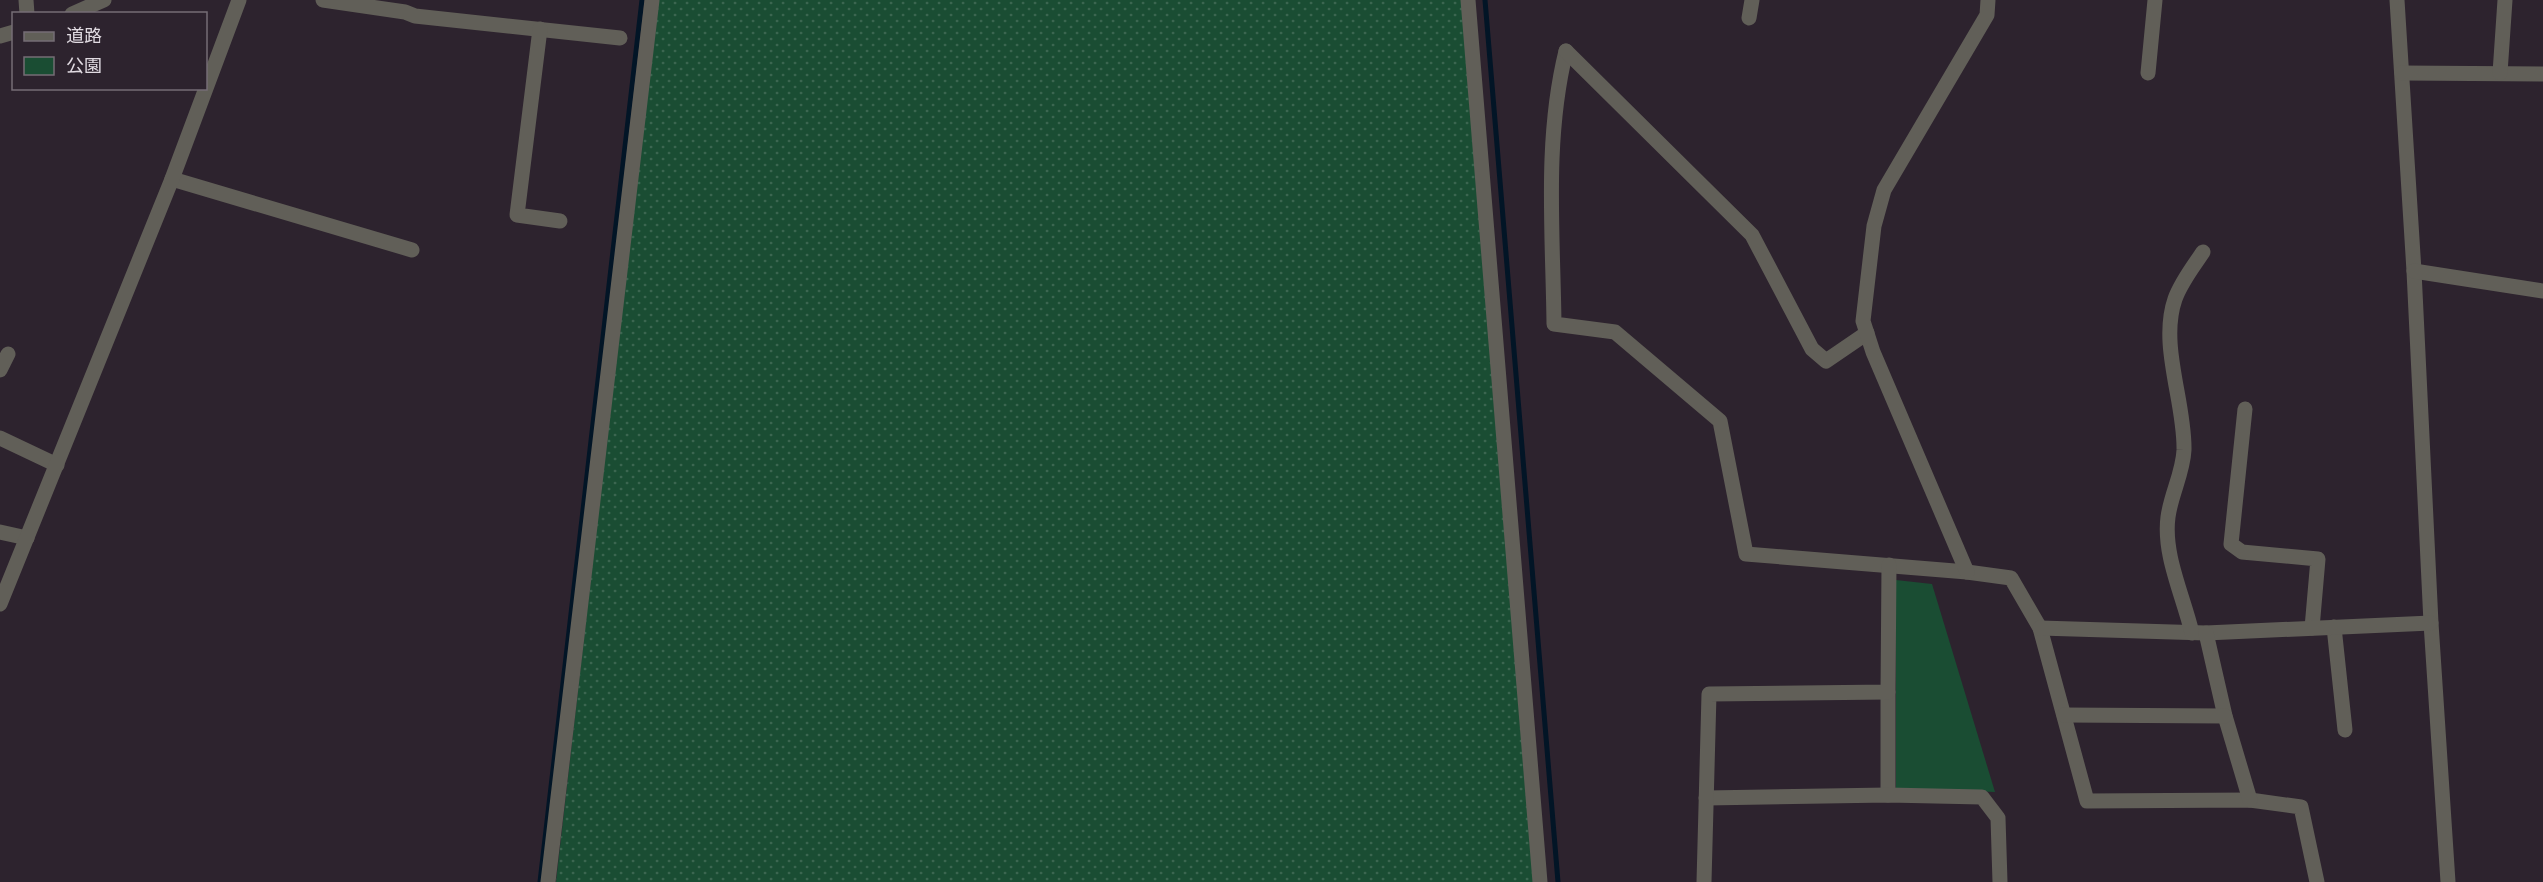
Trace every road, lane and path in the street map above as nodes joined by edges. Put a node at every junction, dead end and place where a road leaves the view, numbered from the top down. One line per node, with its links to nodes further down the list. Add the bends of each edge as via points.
1 (104, 0): 11 (street)
2 (239, 0): 19 (street)
3 (322, 0): 13 (street, via 415,16)
4 (652, 0): 50 (street)
5 (1468, 0): 51 (street)
6 (1752, 0): 12 (street)
7 (1988, 0): 27 (street, via 1987,15 1884,190 1874,226 1863,321)
8 (2156, 0): 16 (street)
9 (2397, 0): 15 (street)
10 (2505, 0): 17 (street)
11 (77, 12)
12 (1749, 18)
13 (540, 29): 14 (street); 22 (street, via 517,215)
14 (620, 38)
15 (2402, 73): 17 (street); 25 (street)
16 (2148, 74)
17 (2500, 74): 18 (street)
18 (2543, 74)
19 (207, 85)
20 (205, 90): 21 (street)
21 (172, 179): 23 (street); 32 (street)
22 (560, 221)
23 (412, 250)
24 (2203, 252): 42 (street, via 2178,292 2169,327 2184,452 2168,516 2168,537 2185,603)
25 (2414, 271): 26 (street); 38 (street)
26 (2543, 291)
27 (1867, 333): 35 (street, via 1826,361 1812,349 1752,236 1566,51 1552,134 1554,324 1615,332 1720,421 1746,554); 36 (street)
28 (8, 354): 29 (street)
29 (0, 370)
30 (2245, 409): 41 (street, via 2231,544 2242,552 2318,560)
31 (0, 438): 32 (street)
32 (57, 465): 34 (street)
33 (0, 532): 34 (street)
34 (27, 538): 37 (street)
35 (1888, 565): 36 (street); 43 (street)
36 (1967, 572): 40 (street, via 2011,578)
37 (0, 604)
38 (2431, 623): 39 (street); 55 (street)
39 (2334, 627): 41 (street); 46 (street)
40 (2040, 628): 42 (street); 44 (street)
41 (2312, 628): 42 (street)
42 (2199, 633): 45 (street)
43 (1888, 692): 47 (street); 48 (street, via 1709,694)
44 (2064, 715): 45 (street); 49 (street, via 2087,801)
45 (2225, 716): 49 (street)
46 (2345, 730)
47 (1888, 795): 48 (street); 53 (street, via 1982,797 1998,818)
48 (1706, 798): 52 (street)
49 (2250, 800): 54 (street, via 2301,807)
50 (548, 882)
51 (1540, 882)
52 (1704, 882)
53 (2000, 882)
54 (2317, 882)
55 (2448, 882)

